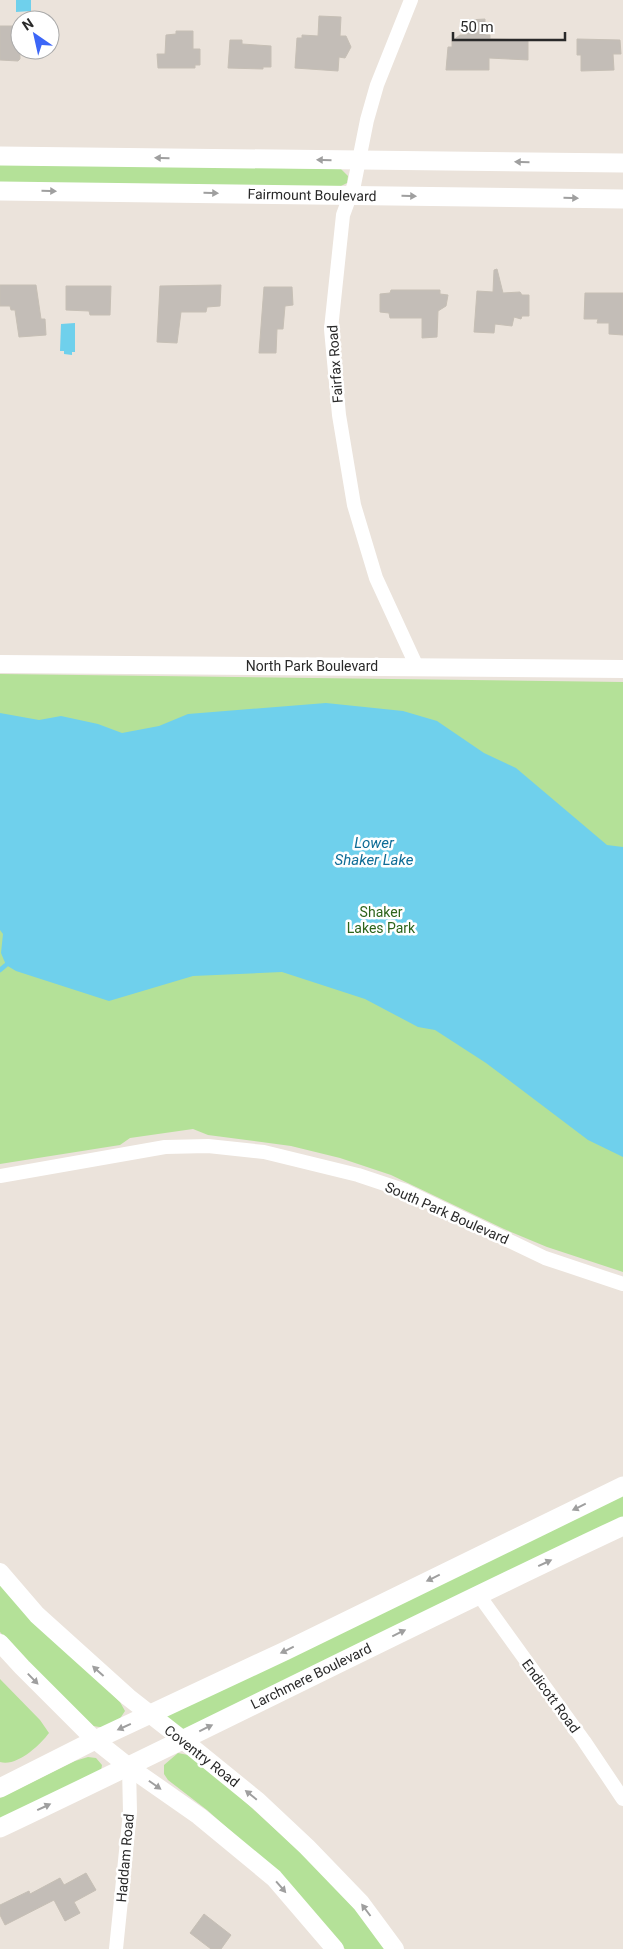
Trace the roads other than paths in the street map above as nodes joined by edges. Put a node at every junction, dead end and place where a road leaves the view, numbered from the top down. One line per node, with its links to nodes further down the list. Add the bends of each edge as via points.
1 (411, 0): 3 (street, Fairfax Road, via 377,85)
2 (0, 156): 3 (main road, one-way to 2)
3 (359, 160): 4 (main road, one-way to 3); 6 (street, Fairfax Road)
4 (623, 163)
5 (0, 191): 6 (main road, Fairmount Boulevard, one-way to 6)
6 (350, 195): 7 (main road, Fairmount Boulevard, one-way to 7); 9 (street, Fairfax Road, via 341,223 331,329 339,415 354,505 376,578)
7 (623, 199)
8 (0, 664): 9 (street, North Park Boulevard)
9 (417, 667): 10 (street, North Park Boulevard)
10 (623, 669)
11 (0, 1176): 12 (street, South Park Boulevard, via 166,1147 208,1146 264,1152 358,1175 406,1192 545,1258)
12 (623, 1284)
13 (623, 1486): 18 (main road, one-way to 18)
14 (623, 1526): 16 (main road, Larchmere Boulevard, one-way to 14)
15 (0, 1572): 18 (street, Coventry Road, one-way to 15, via 37,1614)
16 (478, 1594): 20 (main road, Larchmere Boulevard, one-way to 16); 23 (street, Endicott Road)
17 (0, 1642): 19 (street, one-way to 19)
18 (150, 1715): 19 (main road, one-way to 19); 20 (street, Coventry Road)
19 (95, 1740): 21 (street); 22 (main road)
20 (183, 1740): 21 (main road, Larchmere Boulevard); 27 (street, Coventry Road, one-way to 20, via 361,1903 307,1847 258,1801)
21 (128, 1767): 24 (main road, Larchmere Boulevard, one-way to 21); 25 (street, Haddam Road, via 130,1812); 26 (street, one-way to 26, via 199,1816 274,1878)
22 (0, 1788)
23 (623, 1799)
24 (0, 1828)
25 (116, 1949)
26 (335, 1949)
27 (395, 1949)

